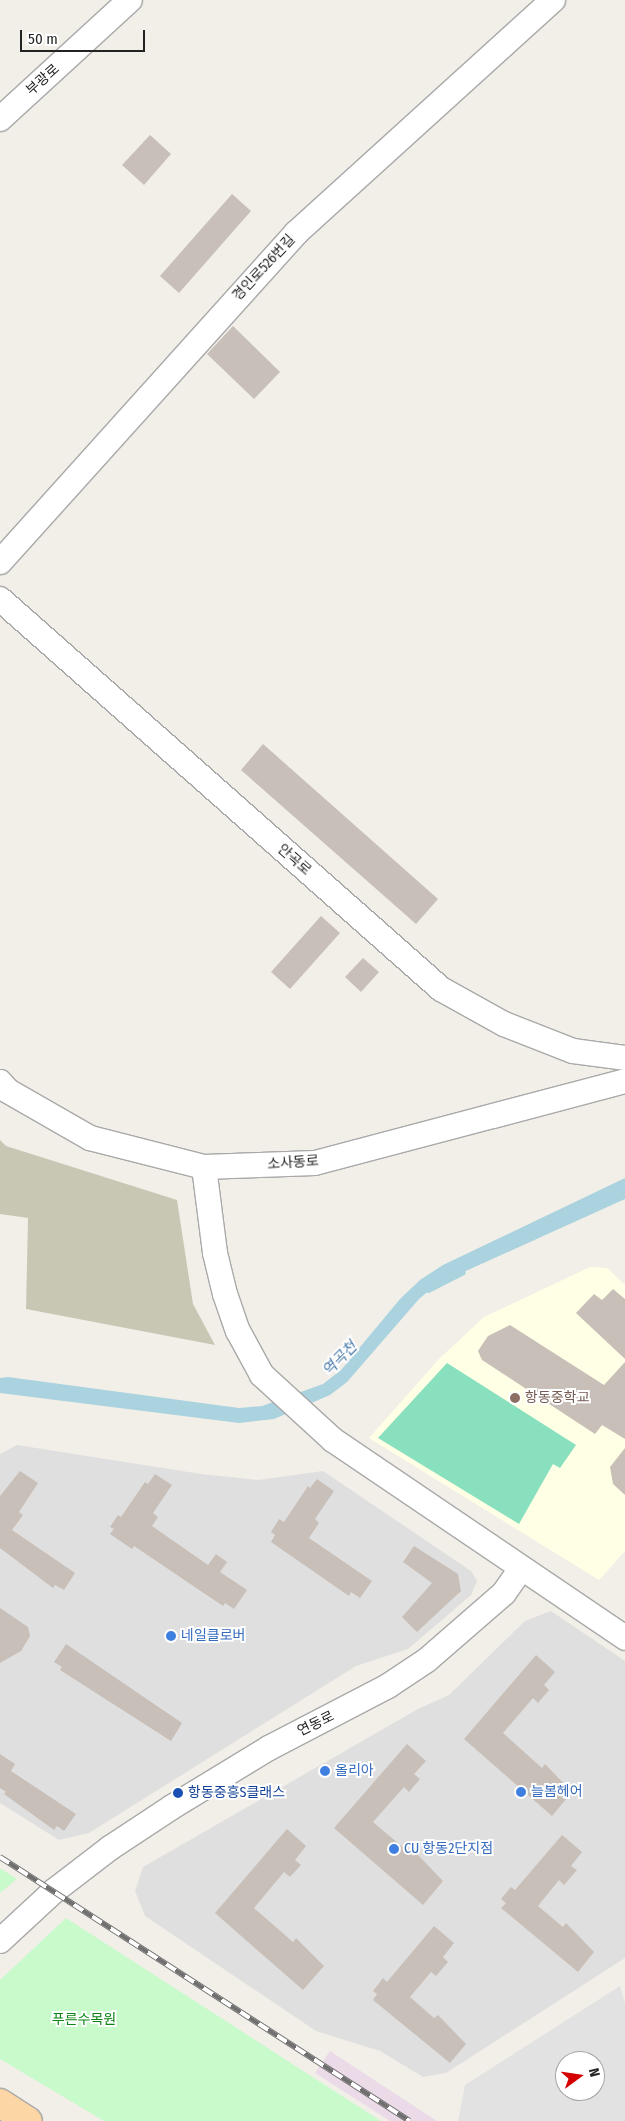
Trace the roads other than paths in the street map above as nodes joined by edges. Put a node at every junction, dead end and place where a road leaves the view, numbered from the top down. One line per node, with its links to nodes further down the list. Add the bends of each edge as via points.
1 (130, 0): 3 (street, 부광로)
2 (543, 3): 4 (street, 경인로526번길, via 296,233)
3 (0, 119)
4 (0, 562)
5 (0, 599): 6 (street, 안곡로, via 441,989 504,1024 573,1051)
6 (625, 1058)
7 (625, 1081): 9 (street, 소사동로, via 315,1163)
8 (0, 1082): 9 (street, 소사동로, via 8,1091 90,1138)
9 (204, 1167): 10 (street, via 223,1286 238,1331 262,1375 333,1440)
10 (521, 1569): 11 (street); 12 (street, 연동로, via 504,1593 427,1660 338,1714 269,1748 156,1818 54,1891)
11 (625, 1638)
12 (0, 1940)
13 (0, 2103): 14 (main road)
14 (28, 2121)

